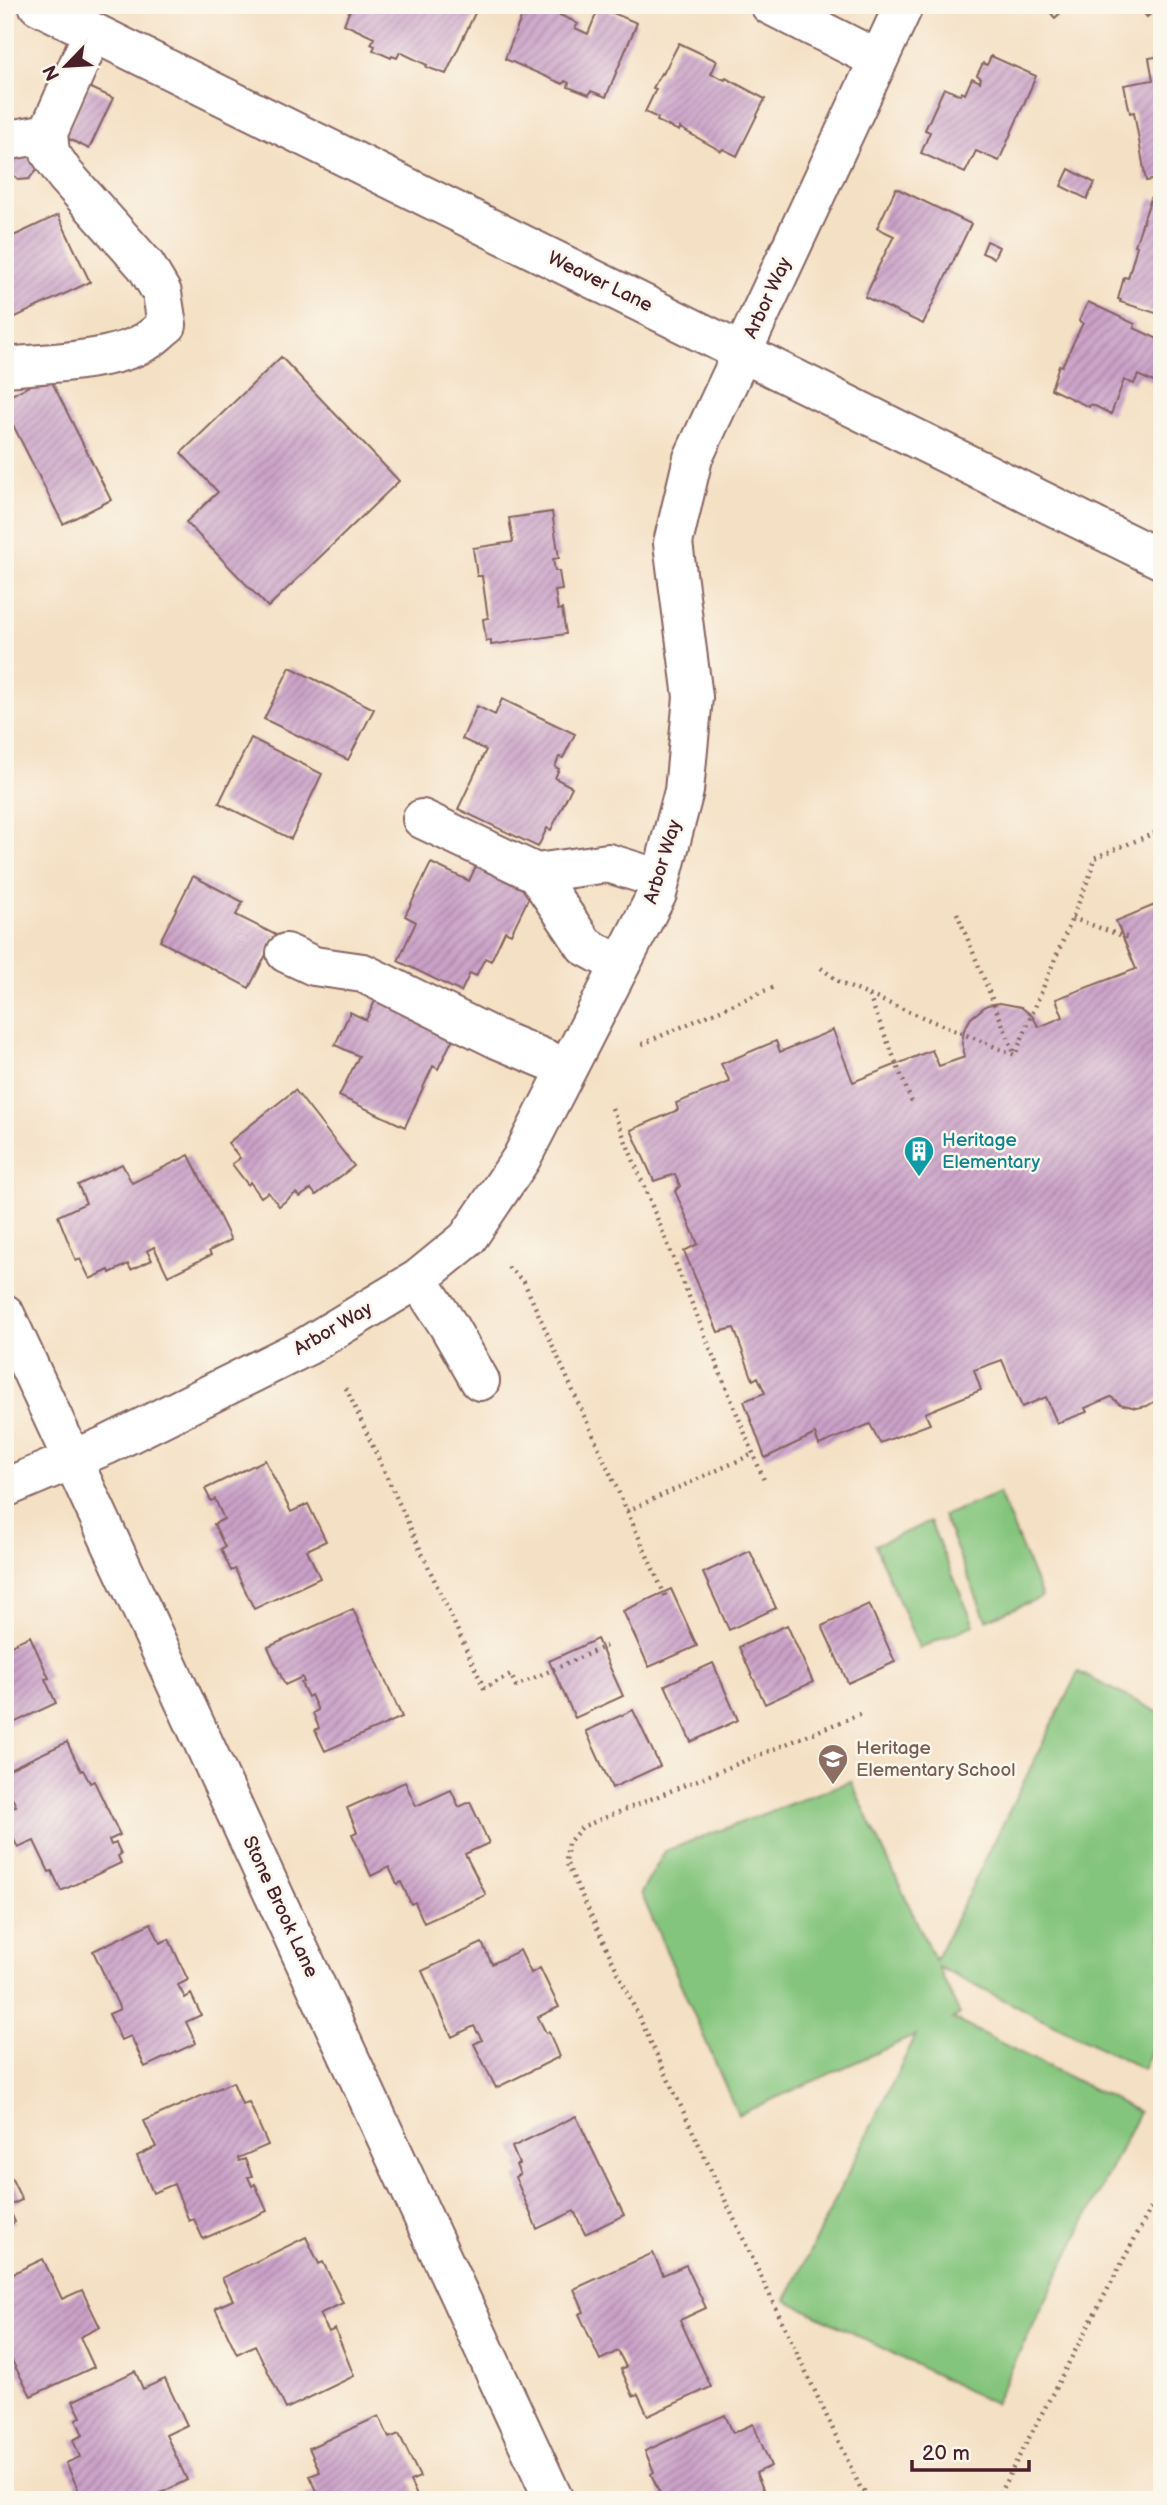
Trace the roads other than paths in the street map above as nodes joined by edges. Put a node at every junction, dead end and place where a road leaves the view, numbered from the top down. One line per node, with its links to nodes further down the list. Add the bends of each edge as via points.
1 (38, 5): 4 (street, Weaver Lane)
2 (769, 5): 5 (street)
3 (904, 5): 5 (street, Arbor Way)
4 (93, 32): 6 (street); 8 (street, Weaver Lane)
5 (877, 59): 8 (street, Arbor Way)
6 (48, 133): 7 (street); 9 (street, via 50,153 65,175 146,266 162,292 167,325 146,342 117,353)
7 (5, 141)
8 (743, 352): 10 (street, Weaver Lane); 13 (street, Arbor Way, via 693,458 673,543 693,697 684,791)
9 (5, 367)
10 (1162, 560)
11 (422, 819): 12 (street)
12 (536, 873): 13 (street, via 608,863); 15 (street, via 585,946)
13 (660, 880): 15 (street, Arbor Way)
14 (286, 953): 16 (street, via 314,966 363,973)
15 (620, 965): 16 (street, Arbor Way)
16 (567, 1068): 17 (street, Arbor Way, via 521,1159 467,1239)
17 (418, 1279): 19 (street); 20 (street, Arbor Way, via 307,1346)
18 (5, 1314): 20 (street, Stone Brook Lane)
19 (480, 1381)
20 (74, 1461): 21 (street, Arbor Way); 22 (street, Stone Brook Lane)
21 (5, 1488)
22 (554, 2500)

